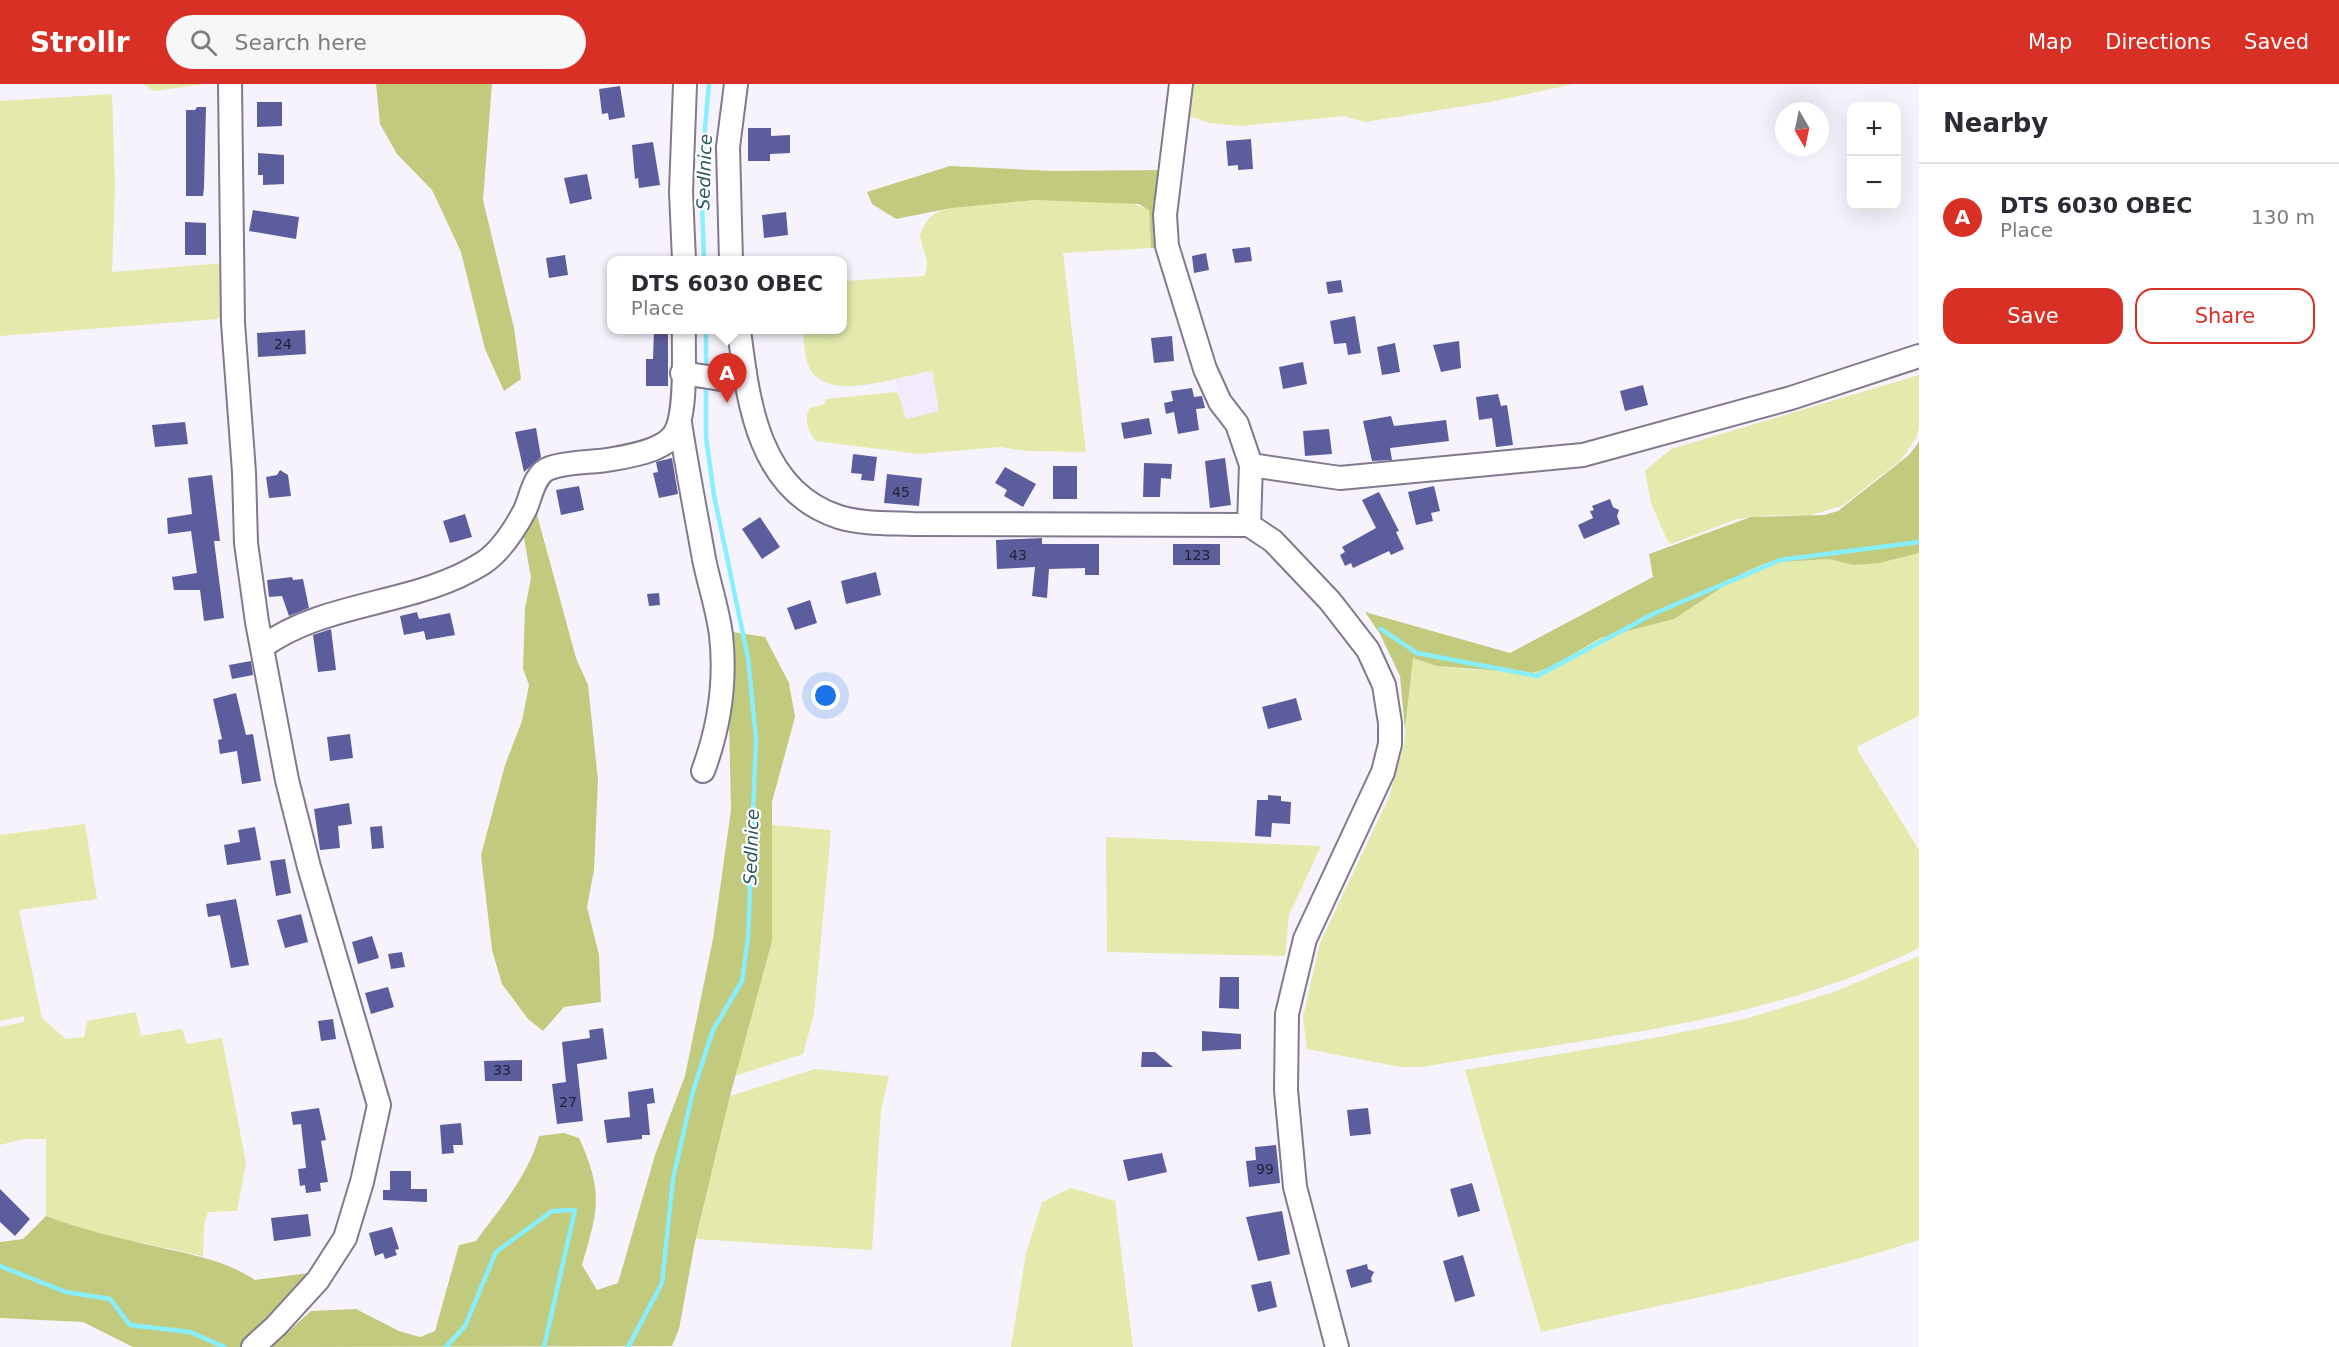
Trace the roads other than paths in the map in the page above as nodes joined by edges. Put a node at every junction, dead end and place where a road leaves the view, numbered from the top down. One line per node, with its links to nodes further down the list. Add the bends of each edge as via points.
1 (230, 84): 15 (street, via 233,323 246,543)
2 (685, 84): 5 (street, via 681,192)
3 (736, 84): 6 (street, via 728,147)
4 (1181, 84): 13 (street, via 1165,215 1167,246 1205,369 1220,402 1237,424)
5 (684, 256)
6 (731, 256)
7 (684, 334): 11 (street)
8 (740, 334): 10 (street)
9 (1919, 356): 13 (street, via 1791,398 1583,455 1340,478)
10 (745, 372): 11 (street, via 721,379); 14 (street, via 761,439 775,469 798,494 842,518 912,524)
11 (687, 375): 12 (street)
12 (680, 423): 15 (street, via 672,437 646,450 544,471 511,532 495,553 474,568 438,584 316,620 275,637); 16 (street, via 721,634 723,677 712,746)
13 (1251, 465): 14 (street)
14 (1249, 525): 18 (street, via 1273,541 1330,601 1368,650 1384,685 1390,723 1383,772 1305,939 1287,1014 1286,1090 1295,1187)
15 (262, 647): 17 (street, via 287,780 309,867 379,1106 345,1238 318,1280)
16 (703, 771)
17 (253, 1347)
18 (1337, 1347)

